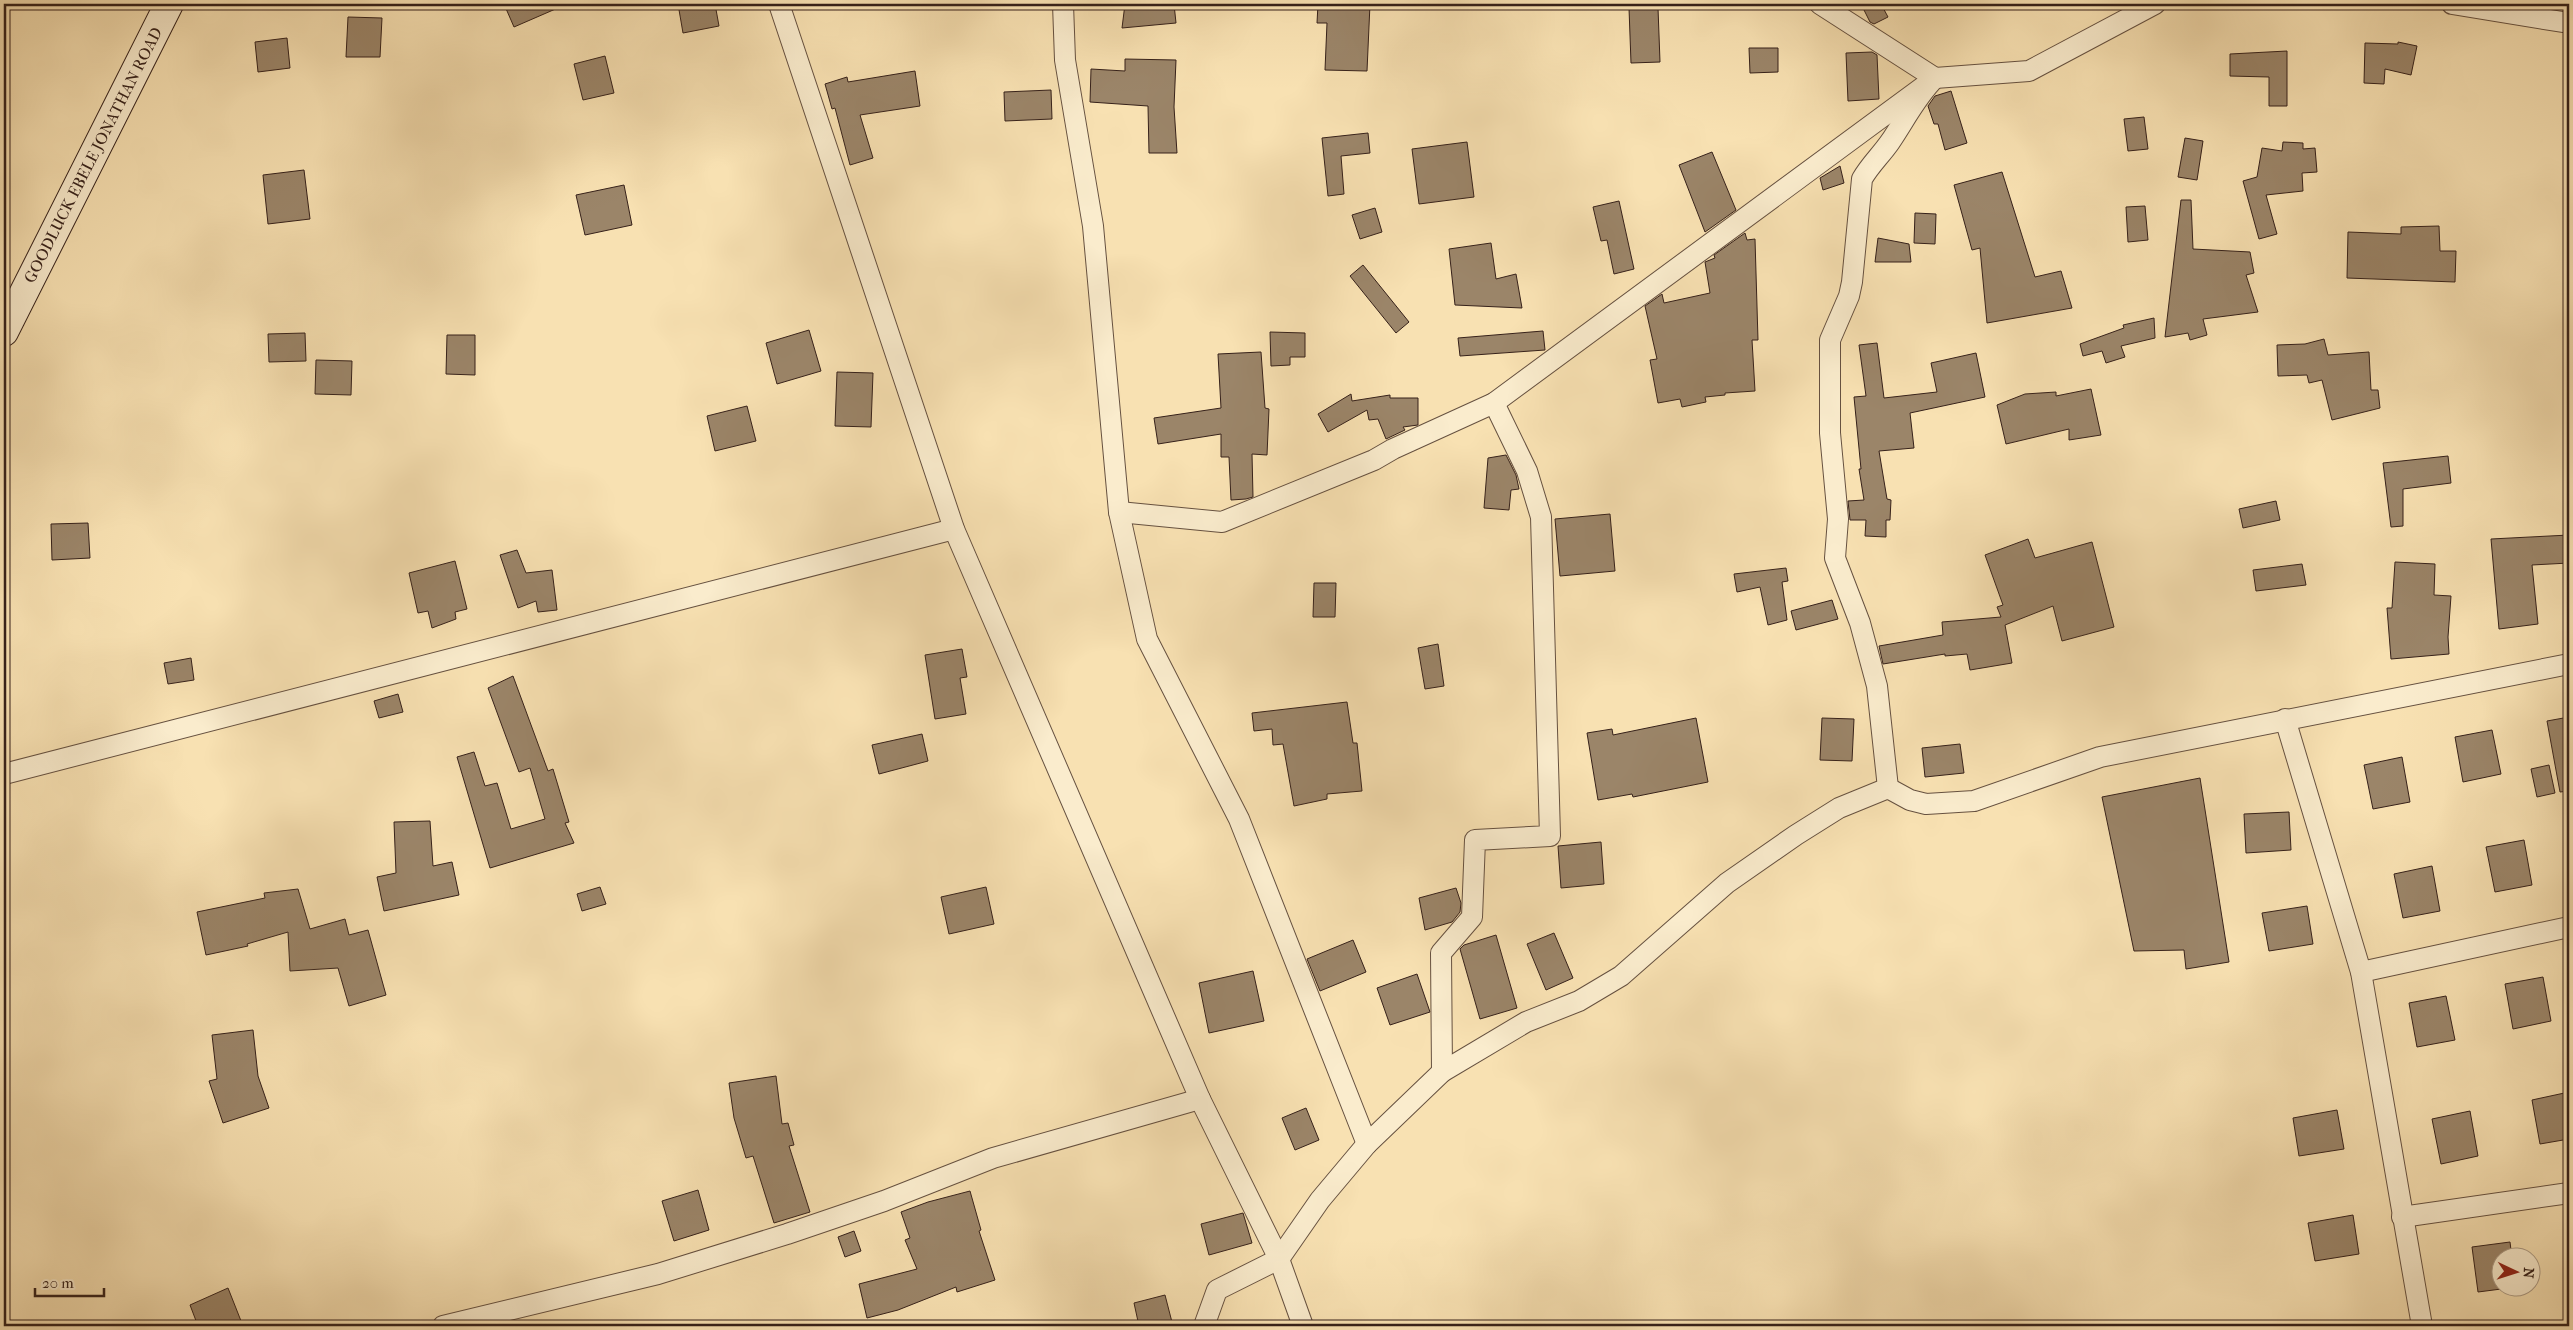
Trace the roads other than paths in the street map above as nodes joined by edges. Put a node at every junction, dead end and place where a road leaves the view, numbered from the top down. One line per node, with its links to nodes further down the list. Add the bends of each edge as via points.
1 (168, 4): 9 (main road, GOODLUCK EBELE JONATHAN ROAD)
2 (779, 4): 12 (street)
3 (1063, 4): 11 (street, via 1065,60 1094,226)
4 (1820, 4): 8 (street)
5 (2155, 4): 8 (street, via 2029,71)
6 (2452, 4): 7 (street)
7 (2569, 23)
8 (1935, 78): 10 (street); 16 (street, via 1921,91 1862,180 1852,282 1829,347 1830,433 1838,519 1835,558 1860,623 1877,686)
9 (4, 332)
10 (1494, 403): 11 (street, via 1393,448 1374,460 1222,522); 19 (street, via 1527,472 1541,517 1550,836 1475,840 1472,917 1441,953)
11 (1119, 512): 21 (street, via 1147,640 1239,819)
12 (954, 529): 15 (street); 20 (street)
13 (2569, 664): 14 (street)
14 (2285, 719): 16 (street, via 2100,757 1974,801 1926,804 1910,800); 18 (street)
15 (4, 774)
16 (1888, 788): 19 (street, via 1839,808 1727,883 1621,976 1579,1001 1526,1022)
17 (2569, 927): 18 (street)
18 (2361, 972): 23 (street)
19 (1442, 1072): 21 (street)
20 (1200, 1099): 24 (street); 25 (street, via 993,1158 840,1216 658,1274)
21 (1367, 1144): 24 (street, via 1320,1200)
22 (2569, 1193): 23 (street)
23 (2402, 1217): 28 (street)
24 (1279, 1259): 26 (street, via 1217,1290); 27 (street)
25 (443, 1326)
26 (1204, 1326)
27 (1303, 1326)
28 (2422, 1326)

